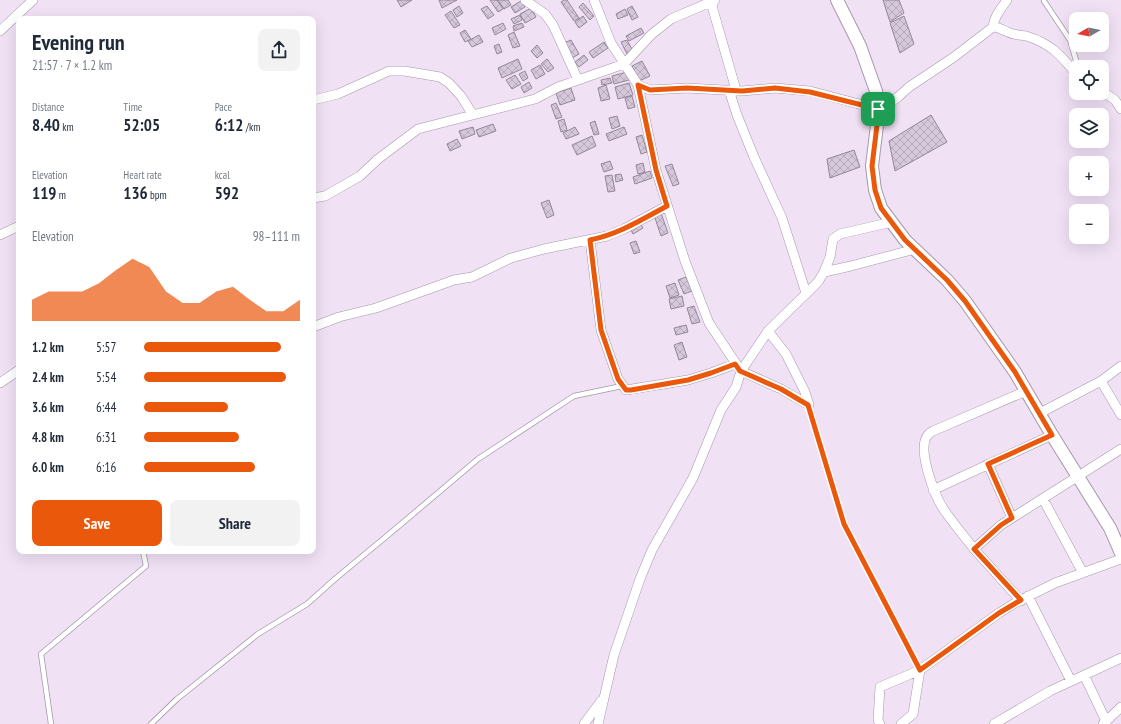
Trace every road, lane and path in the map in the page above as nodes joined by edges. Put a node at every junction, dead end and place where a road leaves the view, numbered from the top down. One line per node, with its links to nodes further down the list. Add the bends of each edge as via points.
1 (33, 0): 9 (street)
2 (525, 0): 13 (street, via 545,14 553,25)
3 (594, 0): 11 (street, via 611,43)
4 (714, 0): 11 (street, via 671,19 652,34); 15 (street, via 712,6)
5 (837, 0): 18 (street, via 860,46 876,91)
6 (1008, 0): 8 (street, via 997,13)
7 (1044, 1): 10 (lane, via 1070,40)
8 (993, 27): 12 (street, via 1028,37 1053,48); 18 (street)
9 (0, 31)
10 (1076, 60)
11 (624, 64): 13 (street); 14 (street)
12 (1069, 65)
13 (578, 80): 20 (street, via 535,99)
14 (638, 85): 15 (street, via 650,90); 22 (street, via 656,170)
15 (733, 90): 18 (street, via 775,88 810,92); 29 (street, via 737,115 782,218)
16 (1109, 96): 19 (street)
17 (316, 99): 20 (street, via 338,94 389,71 404,71 445,80 461,96)
18 (878, 109): 23 (street, via 872,166 875,190 881,208)
19 (1121, 109)
20 (473, 115): 21 (street, via 418,129 360,176 325,196)
21 (316, 198)
22 (667, 206): 26 (street, via 624,230); 33 (street, via 709,323)
23 (892, 222): 27 (street); 28 (street, via 840,234 833,239)
24 (16, 227): 25 (street)
25 (0, 235)
26 (590, 240): 30 (street, via 511,258 472,277 454,280 376,308 339,316); 37 (street, via 601,330)
27 (915, 249): 28 (street); 38 (street, via 965,301)
28 (824, 272): 29 (street)
29 (806, 293): 31 (street)
30 (316, 326)
31 (768, 331): 33 (street); 39 (street, via 786,354 805,392)
32 (1121, 366): 35 (street)
33 (738, 368): 37 (street, via 631,390 626,390); 39 (street); 59 (street, via 736,387 721,410 693,478 649,557 640,579 614,655)
34 (16, 372): 36 (street)
35 (1101, 381): 40 (street); 41 (street)
36 (0, 383)
37 (622, 386): 63 (lane, via 574,396 478,459 307,604 258,634 177,699)
38 (1026, 391): 40 (street); 46 (street, via 927,435 924,444 925,463)
39 (808, 405): 56 (lane, via 844,524)
40 (1040, 413): 42 (street)
41 (1121, 415)
42 (1052, 435): 44 (street); 45 (street)
43 (1121, 449): 45 (street)
44 (988, 464): 46 (street); 48 (street)
45 (1078, 477): 47 (street); 50 (street, via 1110,528)
46 (934, 490): 49 (street, via 944,509)
47 (1043, 499): 48 (street); 53 (street)
48 (1012, 518): 49 (street)
49 (974, 549): 54 (street)
50 (1121, 553)
51 (144, 554): 62 (lane, via 146,566 41,654)
52 (1121, 559): 53 (street)
53 (1083, 573): 54 (street)
54 (1024, 598): 56 (street); 58 (street)
55 (1121, 658): 57 (street)
56 (920, 670): 66 (street, via 880,688); 67 (street, via 913,714)
57 (1084, 675): 58 (street); 61 (street)
58 (1071, 681): 68 (street)
59 (605, 696): 64 (street); 65 (street)
60 (1121, 707): 61 (street)
61 (1104, 722)
62 (51, 724)
63 (151, 724)
64 (584, 724)
65 (598, 724)
66 (880, 724)
67 (900, 724)
68 (994, 724)

